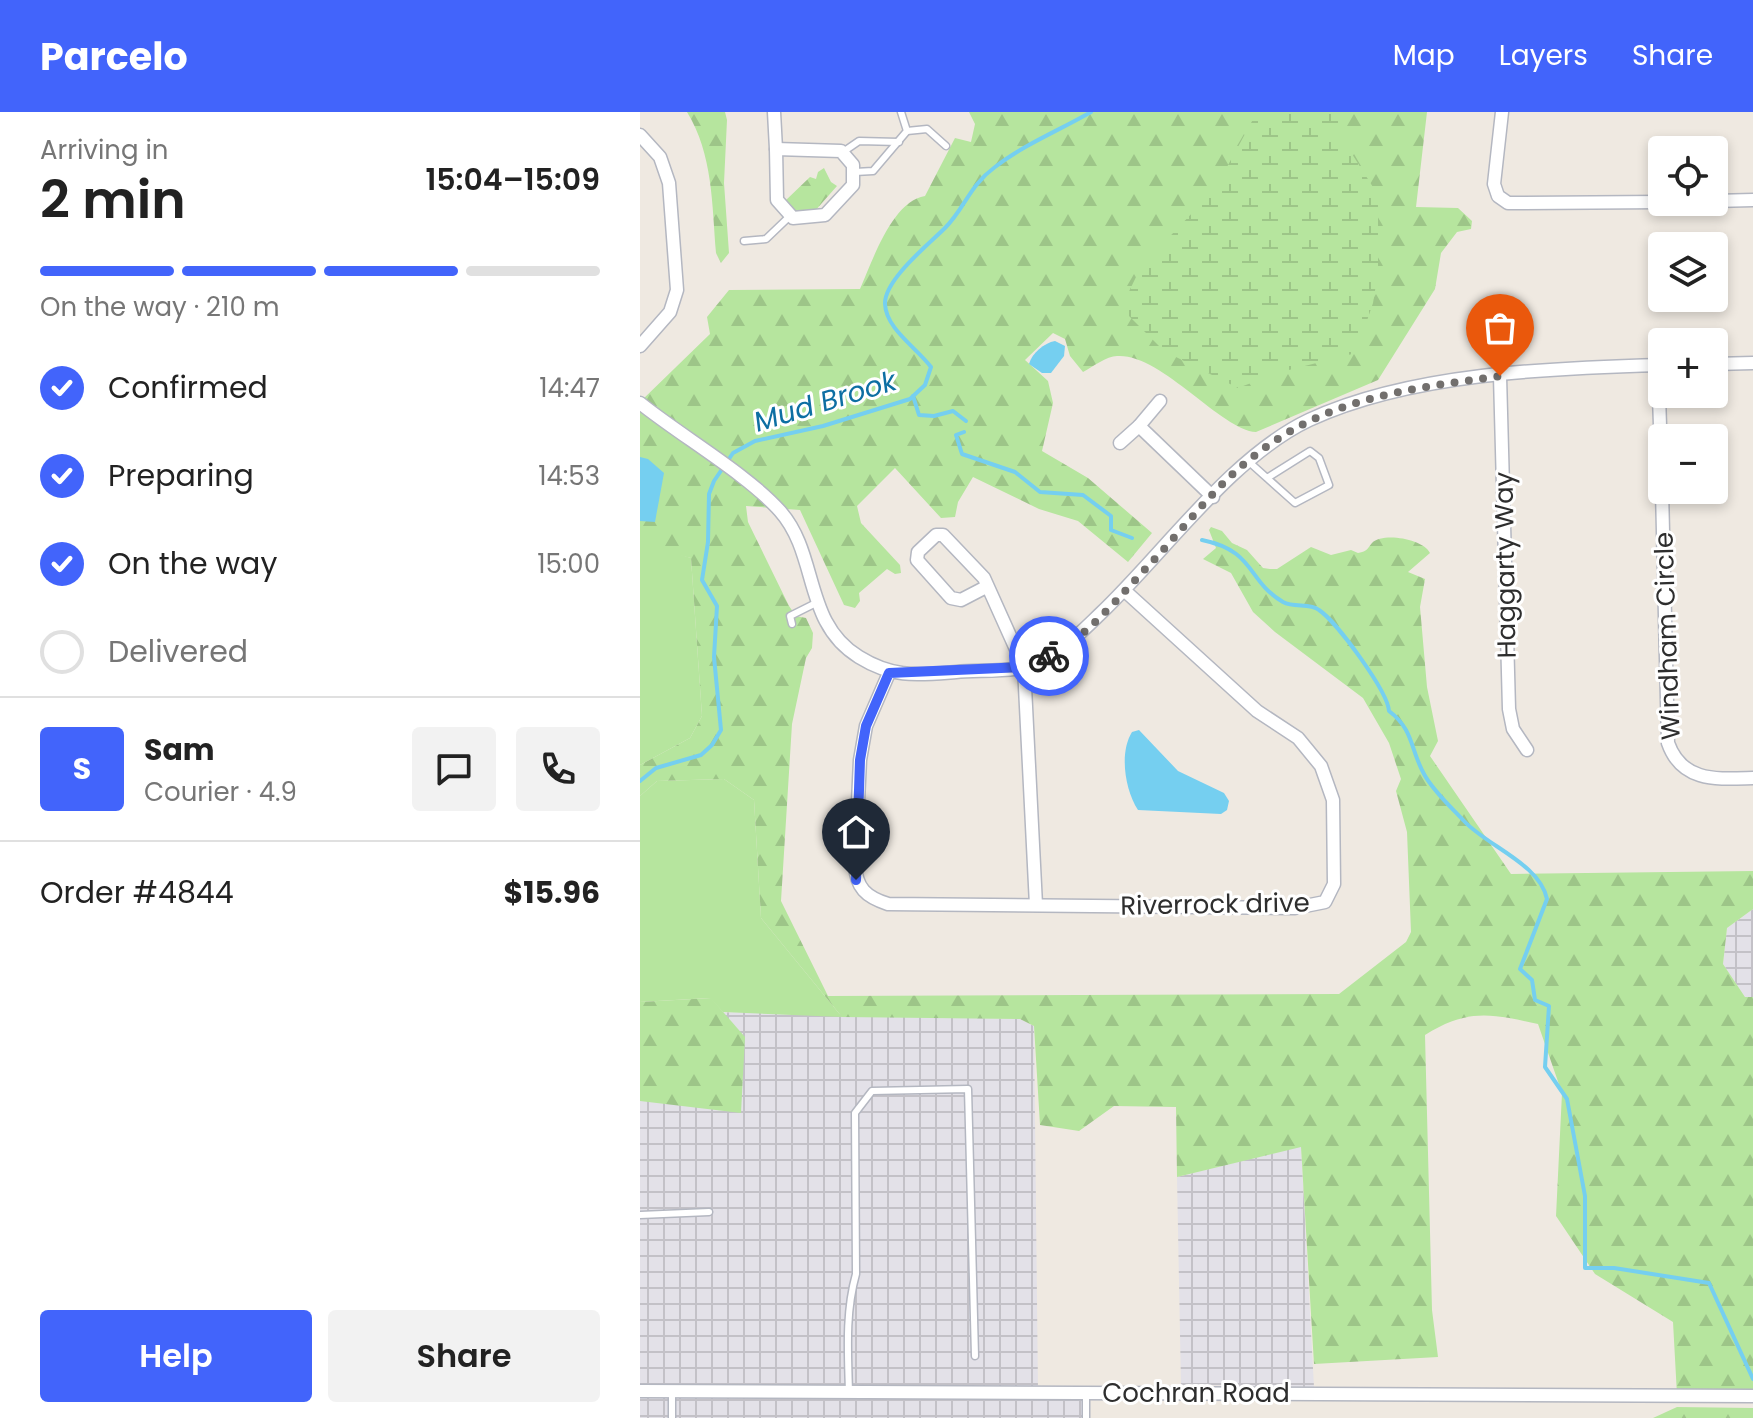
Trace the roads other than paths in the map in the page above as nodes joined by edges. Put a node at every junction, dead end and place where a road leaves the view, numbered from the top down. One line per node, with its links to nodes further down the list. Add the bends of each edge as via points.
1 (774, 112): 8 (street)
2 (901, 112): 4 (lane)
3 (1502, 112): 13 (street, via 1494,184 1498,196 1517,205)
4 (907, 131): 6 (lane); 7 (lane, via 927,129)
5 (640, 135): 16 (street, via 660,157 669,183 677,290 670,312)
6 (899, 142): 9 (lane, via 859,141); 10 (lane, via 873,171)
7 (946, 146)
8 (776, 149): 9 (street); 14 (street, via 777,200)
9 (843, 152): 10 (street)
10 (855, 172): 14 (street, via 849,192 825,215)
11 (1753, 200): 12 (street)
12 (1728, 201)
13 (1648, 202)
14 (790, 216): 15 (lane, via 766,239)
15 (744, 241)
16 (640, 346)
17 (1753, 363): 18 (street)
18 (1728, 364)
19 (1648, 365): 20 (street)
20 (1500, 376): 25 (street, via 1366,397 1306,422); 35 (street, Haggarty Way, via 1509,709 1513,729)
21 (1160, 401): 23 (street)
22 (640, 403): 31 (street, via 780,511 801,542)
23 (1139, 426): 24 (street); 27 (street)
24 (1120, 443)
25 (1248, 461): 26 (lane); 27 (street)
26 (1267, 478): 26 (lane, via 1295,503 1329,485 1319,458 1310,451)
27 (1213, 497): 30 (street)
28 (1662, 504): 36 (street, Windham Circle, via 1668,743 1676,761 1695,775)
29 (986, 587): 29 (street, via 984,578 943,535 918,552 917,560 951,598 961,600); 33 (street)
30 (1125, 591): 33 (street, via 1064,649); 37 (street, Riverrock drive, via 1257,711 1311,751 1333,800 1334,884 1325,902 1295,908)
31 (816, 603): 32 (lane, via 790,616); 34 (street, via 826,627 855,655)
32 (792, 624)
33 (1024, 667): 34 (street); 37 (street)
34 (889, 673): 37 (street, via 866,726 860,760 856,880 867,897 888,904)
35 (1527, 750)
36 (1753, 778)
37 (1036, 905)
38 (709, 1212): 39 (lane)
39 (640, 1215)
40 (975, 1356): 44 (lane, via 968,1089 872,1091 855,1113 858,1223 850,1294)
41 (640, 1391): 42 (street, Cochran Road)
42 (672, 1391): 44 (street, Cochran Road); 46 (lane)
43 (1086, 1392): 44 (street, Cochran Road); 45 (street, Cochran Road); 47 (lane)
44 (849, 1393)
45 (1753, 1396)
46 (672, 1418)
47 (1086, 1418)

